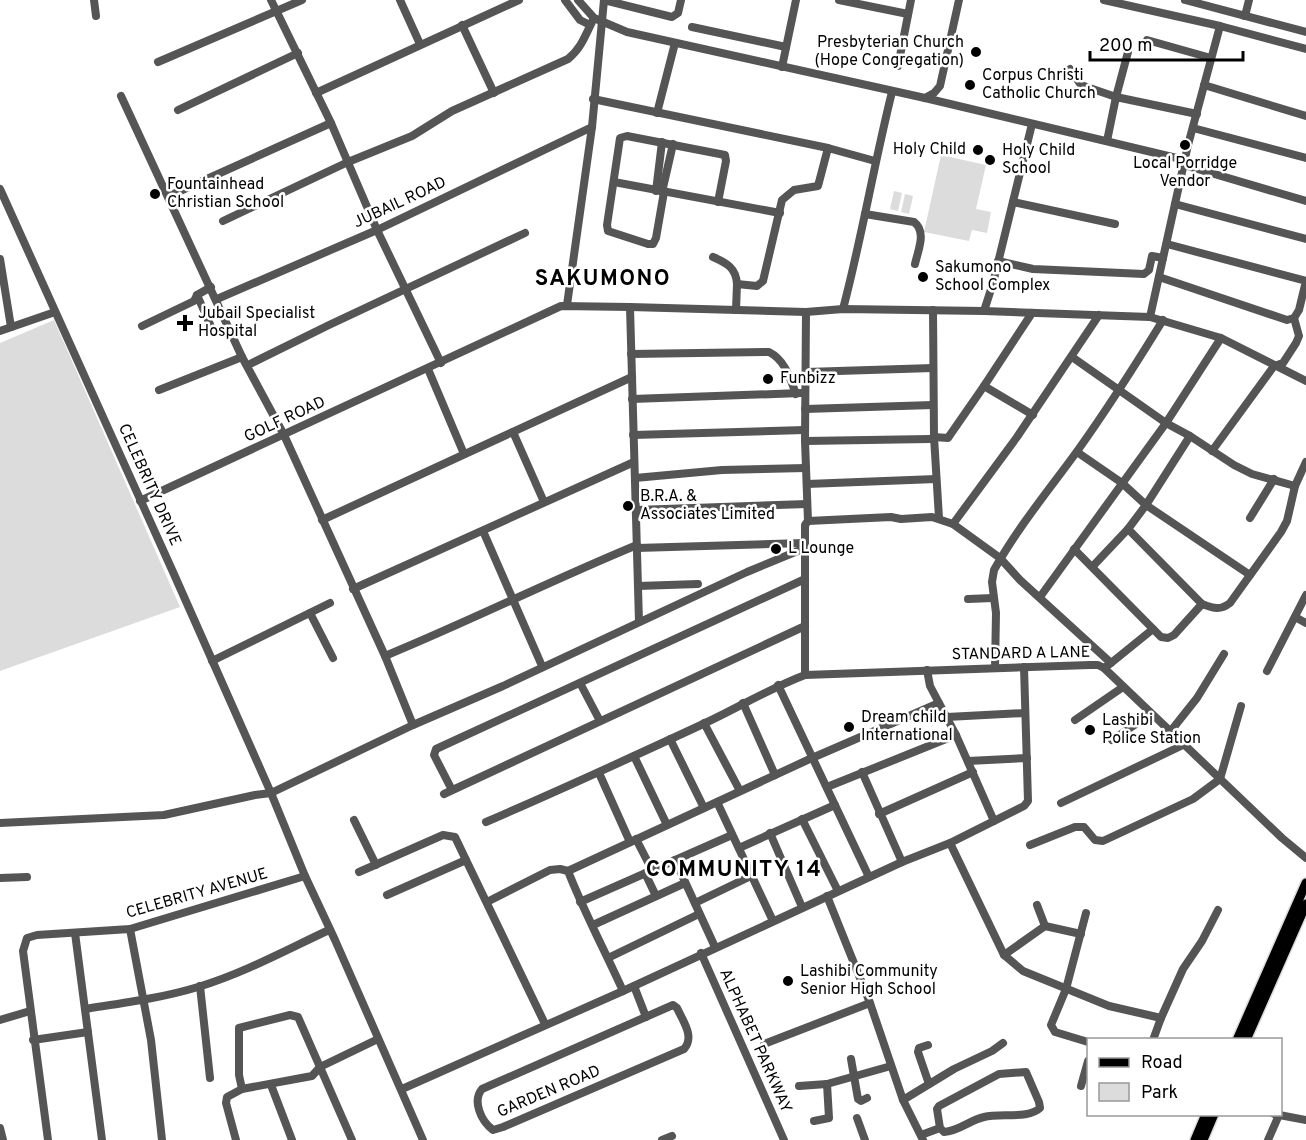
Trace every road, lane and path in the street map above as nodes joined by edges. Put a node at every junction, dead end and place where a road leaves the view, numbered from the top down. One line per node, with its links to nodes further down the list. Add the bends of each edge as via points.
1 (94, 0): 19 (street)
2 (271, 0): 17 (street)
3 (302, 0): 17 (street)
4 (400, 0): 29 (street)
5 (519, 0): 23 (street)
6 (565, 0): 21 (street, via 580,20)
7 (578, 0): 21 (street)
8 (681, 0): 22 (street, via 678,13 672,16 604,0)
9 (796, 0): 30 (street)
10 (839, 0): 16 (street)
11 (911, 0): 18 (street)
12 (959, 0): 45 (street, via 940,86)
13 (1104, 0): 24 (street)
14 (1185, 0): 20 (street)
15 (1249, 0): 20 (street)
16 (863, 2): 18 (street)
17 (276, 10): 33 (street); 35 (street)
18 (908, 14): 36 (street)
19 (96, 16)
20 (1245, 16): 26 (street)
21 (592, 22): 22 (street); 42 (street, via 582,45 568,59)
22 (602, 22): 28 (street); 46 (street)
23 (462, 25): 29 (street); 42 (street)
24 (1220, 26): 31 (street); 34 (street)
25 (692, 27): 30 (street)
26 (1306, 32)
27 (1147, 40): 34 (street)
28 (675, 43): 37 (street); 48 (street)
29 (420, 45): 41 (street)
30 (786, 47): 37 (street)
31 (1306, 49)
32 (1128, 52): 44 (street)
33 (298, 53): 41 (street); 47 (street)
34 (1211, 58): 39 (street)
35 (158, 62)
36 (898, 66)
37 (782, 67): 40 (street)
38 (1070, 69): 44 (street, via 1082,85)
39 (1204, 85): 49 (street); 50 (street)
40 (892, 92): 45 (street); 60 (street)
41 (316, 93): 51 (street)
42 (494, 93): 61 (street, via 452,111 412,136)
43 (121, 96): 66 (street)
44 (1116, 97): 49 (street); 55 (street)
45 (926, 98): 52 (street)
46 (593, 99): 48 (street); 53 (street)
47 (178, 111)
48 (657, 113): 58 (street)
49 (1197, 114): 54 (street)
50 (1306, 116)
51 (330, 123): 61 (street); 66 (street)
52 (1032, 124): 55 (street); 69 (street)
53 (592, 127): 75 (street, JUBAIL ROAD); 91 (street)
54 (1193, 128): 59 (street); 62 (street)
55 (1107, 141): 62 (street)
56 (662, 142): 57 (street); 63 (street, via 620,138); 65 (street)
57 (673, 144): 65 (street); 68 (street, via 725,154)
58 (828, 148): 60 (street); 71 (street, via 820,184 785,196)
59 (1306, 158)
60 (875, 161): 72 (street)
61 (348, 162): 73 (street); 75 (street)
62 (1184, 162): 67 (street); 70 (street)
63 (614, 182): 65 (street); 65 (street, via 608,231 648,244 655,242)
64 (0, 189): 97 (street, CELEBRITY DRIVE)
65 (661, 192): 68 (street)
66 (169, 196): 86 (street)
67 (1306, 201)
68 (718, 202): 71 (street)
69 (1013, 202): 74 (street); 82 (street)
70 (1175, 204): 77 (street); 78 (street)
71 (780, 213): 85 (street, via 763,281 757,286)
72 (865, 214): 83 (street, via 919,225); 93 (street)
73 (224, 221)
74 (1115, 224)
75 (377, 230): 87 (street); 90 (street, JUBAIL ROAD)
76 (525, 233): 87 (street)
77 (1306, 239)
78 (1167, 244): 80 (street); 89 (street, via 1306,281)
79 (713, 257): 85 (street, via 733,268)
80 (1163, 258): 82 (street, via 1152,256 1144,274 1033,269); 84 (street)
81 (0, 259): 105 (street)
82 (998, 261): 96 (street)
83 (915, 264)
84 (1159, 278): 101 (street); 102 (street, via 1287,320)
85 (737, 284): 94 (street)
86 (211, 287): 88 (street); 90 (street)
87 (405, 289): 112 (street); 113 (street)
88 (197, 295): 104 (street, via 194,301); 107 (street)
89 (1304, 295): 102 (street)
90 (217, 299): 110 (street)
91 (567, 305): 92 (street); 112 (street, GOLF ROAD)
92 (630, 307): 94 (street); 109 (street)
93 (843, 309): 95 (street); 98 (street)
94 (736, 310): 98 (street)
95 (933, 310): 96 (street); 115 (street)
96 (984, 311): 99 (street)
97 (55, 312): 105 (street); 149 (street, CELEBRITY DRIVE)
98 (806, 312): 117 (street)
99 (1032, 313): 100 (street); 120 (street)
100 (1099, 315): 101 (street); 111 (street)
101 (1150, 317): 103 (street)
102 (1294, 318): 114 (street, via 1299,336 1283,363)
103 (1163, 320): 108 (street); 122 (street)
104 (142, 326)
105 (11, 327): 106 (street)
106 (0, 331)
107 (213, 331)
108 (1221, 338): 114 (street); 129 (street)
109 (631, 354): 118 (street); 124 (street, via 769,352 785,366)
110 (242, 357): 113 (street); 121 (street)
111 (1072, 357): 122 (street); 128 (street)
112 (441, 363): 116 (street, GOLF ROAD)
113 (248, 364): 132 (street)
114 (1274, 366): 119 (street); 137 (street)
115 (933, 368): 117 (street); 126 (street)
116 (428, 369): 132 (street, GOLF ROAD); 139 (street)
117 (806, 372): 123 (street)
118 (632, 377): 125 (street); 131 (street)
119 (1306, 381)
120 (984, 386): 128 (street); 135 (street, via 948,438)
121 (159, 390)
122 (1119, 391): 129 (street); 138 (street)
123 (805, 393): 124 (street); 127 (street)
124 (796, 394): 125 (street)
125 (633, 399): 133 (street)
126 (933, 405): 127 (street); 135 (street)
127 (805, 410): 130 (street)
128 (1033, 414): 158 (street)
129 (1166, 423): 134 (street); 146 (street)
130 (805, 430): 133 (street); 136 (street)
131 (513, 432): 139 (street); 150 (street)
132 (284, 435): 149 (street, GOLF ROAD); 156 (street)
133 (633, 435): 140 (street)
134 (1190, 436): 137 (street); 152 (street)
135 (932, 438): 136 (street); 145 (street)
136 (805, 441): 142 (street)
137 (1212, 450): 144 (street, via 1252,474)
138 (1077, 452): 146 (street); 164 (street, via 1044,492)
139 (464, 454): 156 (street)
140 (634, 462): 143 (street); 150 (street)
141 (1306, 462): 148 (street)
142 (806, 468): 143 (street); 147 (street)
143 (635, 478): 153 (street)
144 (1274, 478): 148 (street); 155 (street)
145 (936, 479): 147 (street); 154 (street)
146 (1122, 483): 152 (street); 163 (street)
147 (807, 484): 151 (street)
148 (1295, 486): 166 (street, via 1287,521)
149 (140, 501): 187 (street, CELEBRITY DRIVE)
150 (544, 502): 160 (street)
151 (807, 504): 153 (street); 157 (street)
152 (1146, 505): 159 (street); 166 (street)
153 (636, 510): 162 (street)
154 (939, 518): 157 (street); 158 (street)
155 (1250, 518)
156 (322, 520): 170 (street)
157 (808, 521): 161 (street)
158 (953, 524): 164 (street)
159 (1128, 529): 165 (street); 177 (street)
160 (483, 531): 170 (street); 174 (street)
161 (805, 545): 162 (street); 167 (street); 180 (street)
162 (637, 546): 169 (street); 174 (street)
163 (1074, 549): 165 (street); 172 (street)
164 (1000, 558): 172 (street); 173 (street, via 994,570)
165 (1093, 566): 183 (street)
166 (1250, 575): 177 (street, via 1223,609)
167 (805, 579): 182 (street); 195 (street)
168 (698, 584): 169 (street)
169 (638, 586): 180 (street)
170 (353, 589): 185 (street)
171 (1306, 595): 179 (street)
172 (1040, 597): 189 (street)
173 (993, 598): 175 (street); 191 (street)
174 (513, 599): 185 (street); 188 (street)
175 (968, 599)
176 (330, 603): 178 (street)
177 (1202, 603): 183 (street, via 1174,636 1161,637)
178 (310, 613): 186 (street); 187 (street)
179 (1295, 617): 181 (street); 193 (street)
180 (639, 622): 188 (street)
181 (1306, 623)
182 (805, 626): 194 (street); 205 (street)
183 (1152, 629): 189 (street)
184 (1224, 654): 208 (street)
185 (385, 656): 207 (street)
186 (333, 658)
187 (212, 661): 225 (street, CELEBRITY DRIVE)
188 (542, 666): 207 (street)
189 (1107, 666): 190 (street, STANDARD A LANE); 197 (street, STANDARD A LANE)
190 (1024, 667): 191 (street, STANDARD A LANE); 201 (street)
191 (995, 668): 192 (street, STANDARD A LANE)
192 (927, 669): 194 (street, STANDARD A LANE); 199 (street)
193 (1267, 671)
194 (804, 675): 196 (street, STANDARD A LANE)
195 (580, 683): 205 (street); 223 (street, via 436,749 434,755)
196 (778, 685): 198 (street, STANDARD A LANE); 214 (street)
197 (1123, 687): 202 (street, STANDARD A LANE); 204 (street)
198 (743, 703): 206 (street, STANDARD A LANE); 220 (street)
199 (939, 703): 203 (street); 214 (street)
200 (1241, 706): 221 (street)
201 (1025, 713): 203 (street); 215 (street)
202 (1151, 714): 208 (street, STANDARD A LANE); 211 (street)
203 (947, 717): 209 (street)
204 (1075, 720)
205 (600, 721): 223 (street)
206 (704, 723): 210 (street, STANDARD A LANE); 224 (street)
207 (413, 724): 225 (street)
208 (1170, 732): 212 (street, STANDARD A LANE)
209 (957, 735): 216 (street); 217 (street)
210 (670, 739): 213 (street, STANDARD A LANE); 230 (street)
211 (1112, 740)
212 (1183, 745): 221 (street, STANDARD A LANE); 228 (street)
213 (634, 756): 219 (street, STANDARD A LANE); 237 (street)
214 (812, 758): 220 (street); 222 (street)
215 (1026, 758): 216 (street); 234 (street, via 1027,804)
216 (968, 761): 218 (street)
217 (862, 772): 222 (street); 231 (street)
218 (973, 772): 231 (street); 234 (street)
219 (599, 773): 235 (street, STANDARD A LANE); 240 (street)
220 (775, 775): 224 (street)
221 (1220, 779): 242 (street, via 1193,799 1103,841 1095,840 1084,827 1074,827); 244 (street, STANDARD A LANE)
222 (827, 787): 229 (street)
223 (452, 790): 226 (street)
224 (740, 791): 227 (street)
225 (272, 793): 236 (street, via 164,815); 252 (street, CELEBRITY DRIVE)
226 (444, 794)
227 (717, 802): 230 (street); 239 (street)
228 (1061, 802)
229 (835, 805): 232 (street); 255 (street)
230 (704, 808): 237 (street)
231 (879, 814): 247 (street)
232 (802, 819): 238 (street); 259 (street)
233 (354, 820): 248 (street)
234 (994, 821): 241 (street)
235 (486, 822)
236 (0, 823)
237 (667, 825): 240 (street)
238 (770, 833): 243 (street); 268 (street)
239 (732, 835): 243 (street); 246 (street)
240 (633, 840): 249 (street); 251 (street)
241 (950, 843): 247 (street); 281 (street)
242 (1030, 845)
243 (739, 848): 253 (street)
244 (1306, 858)
245 (466, 860): 248 (street, via 455,837 443,835); 260 (street); 263 (street)
246 (675, 860): 251 (street); 257 (street)
247 (902, 862): 255 (street)
248 (376, 865): 250 (street)
249 (568, 871): 263 (street, via 550,870); 264 (street)
250 (359, 872)
251 (648, 872): 261 (street); 264 (street)
252 (305, 876): 275 (street, CELEBRITY AVENUE); 276 (street, CELEBRITY DRIVE)
253 (751, 876): 265 (street); 272 (street)
254 (27, 877): 256 (street)
255 (869, 877): 259 (street)
256 (0, 878)
257 (685, 883): 261 (street); 265 (street)
258 (1306, 883): 297 (main road)
259 (838, 891): 262 (street)
260 (387, 895)
261 (656, 896): 273 (street)
262 (827, 896): 268 (street); 288 (street)
263 (487, 902): 294 (street)
264 (580, 902): 273 (street)
265 (694, 903): 271 (street)
266 (1306, 904): 298 (main road)
267 (1037, 905): 274 (street)
268 (802, 907): 272 (street)
269 (1218, 910): 292 (street, via 1183,969)
270 (1086, 913): 278 (street)
271 (699, 914): 279 (street); 282 (street)
272 (773, 921): 279 (street)
273 (593, 925): 282 (street)
274 (1045, 926): 278 (street); 281 (street)
275 (130, 929): 277 (street, CELEBRITY AVENUE); 287 (street)
276 (329, 930): 283 (street, via 256,965); 299 (street, CELEBRITY DRIVE)
277 (75, 933): 289 (street); 290 (street, CELEBRITY AVENUE, via 30,936 25,941)
278 (1081, 934): 285 (street)
279 (715, 947): 280 (street)
280 (701, 953): 284 (street); 342 (street, ALPHABET PARKWAY)
281 (1004, 955): 285 (street, via 1023,970)
282 (608, 958): 286 (street)
283 (200, 986): 287 (street); 310 (street)
284 (634, 986): 286 (street); 291 (street)
285 (1066, 989): 292 (street, via 1109,1006); 301 (street, via 1052,1029)
286 (623, 991): 294 (street)
287 (142, 999): 289 (street); 335 (street, via 151,1040)
288 (870, 1003): 303 (street); 306 (street)
289 (85, 1009): 295 (street)
290 (30, 1011): 293 (street); 300 (street)
291 (646, 1017): 329 (street, GARDEN ROAD, via 482,1089 477,1103); 329 (street, GARDEN ROAD, via 675,1006 690,1036 689,1044 561,1103)
292 (1161, 1018): 296 (street)
293 (0, 1020)
294 (545, 1024): 317 (street)
295 (88, 1032): 300 (street); 334 (street)
296 (1154, 1038)
297 (1238, 1038)
298 (1247, 1038)
299 (378, 1039): 307 (street); 317 (street, CELEBRITY DRIVE)
300 (33, 1040): 333 (street)
301 (1087, 1041)
302 (1003, 1043): 312 (street)
303 (764, 1044)
304 (928, 1045): 312 (street, via 918,1052)
305 (851, 1059): 309 (street)
306 (891, 1066): 309 (street); 319 (street)
307 (320, 1067): 313 (street, via 312,1076); 316 (street, via 295,1015 241,1027); 338 (street)
308 (1087, 1067): 315 (street)
309 (854, 1077): 311 (street); 318 (street, via 858,1099)
310 (210, 1078)
311 (827, 1084): 314 (street); 326 (street, via 829,1118)
312 (929, 1084): 319 (street)
313 (271, 1085): 316 (street); 337 (street)
314 (799, 1086)
315 (1081, 1086)
316 (242, 1089): 336 (street, via 227,1097)
317 (402, 1089): 339 (street, CELEBRITY DRIVE)
318 (867, 1098)
319 (903, 1100): 331 (street)
320 (1205, 1116): 344 (main road)
321 (1213, 1116): 345 (main road)
322 (1276, 1116): 346 (street)
323 (1282, 1116): 325 (street)
324 (856, 1118): 343 (street)
325 (1306, 1120)
326 (814, 1121)
327 (0, 1128): 332 (street)
328 (939, 1128): 328 (street, via 939,1106 999,1074 1026,1072 1040,1102 1040,1108 1031,1113 983,1117 952,1131); 331 (street)
329 (491, 1129): 340 (street)
330 (672, 1136): 341 (street)
331 (922, 1137)
332 (3, 1140)
333 (48, 1140)
334 (102, 1140)
335 (162, 1140)
336 (236, 1140)
337 (292, 1140)
338 (352, 1140)
339 (423, 1140)
340 (490, 1140)
341 (662, 1140)
342 (784, 1140)
343 (864, 1140)
344 (1195, 1140)
345 (1203, 1140)
346 (1268, 1140)

